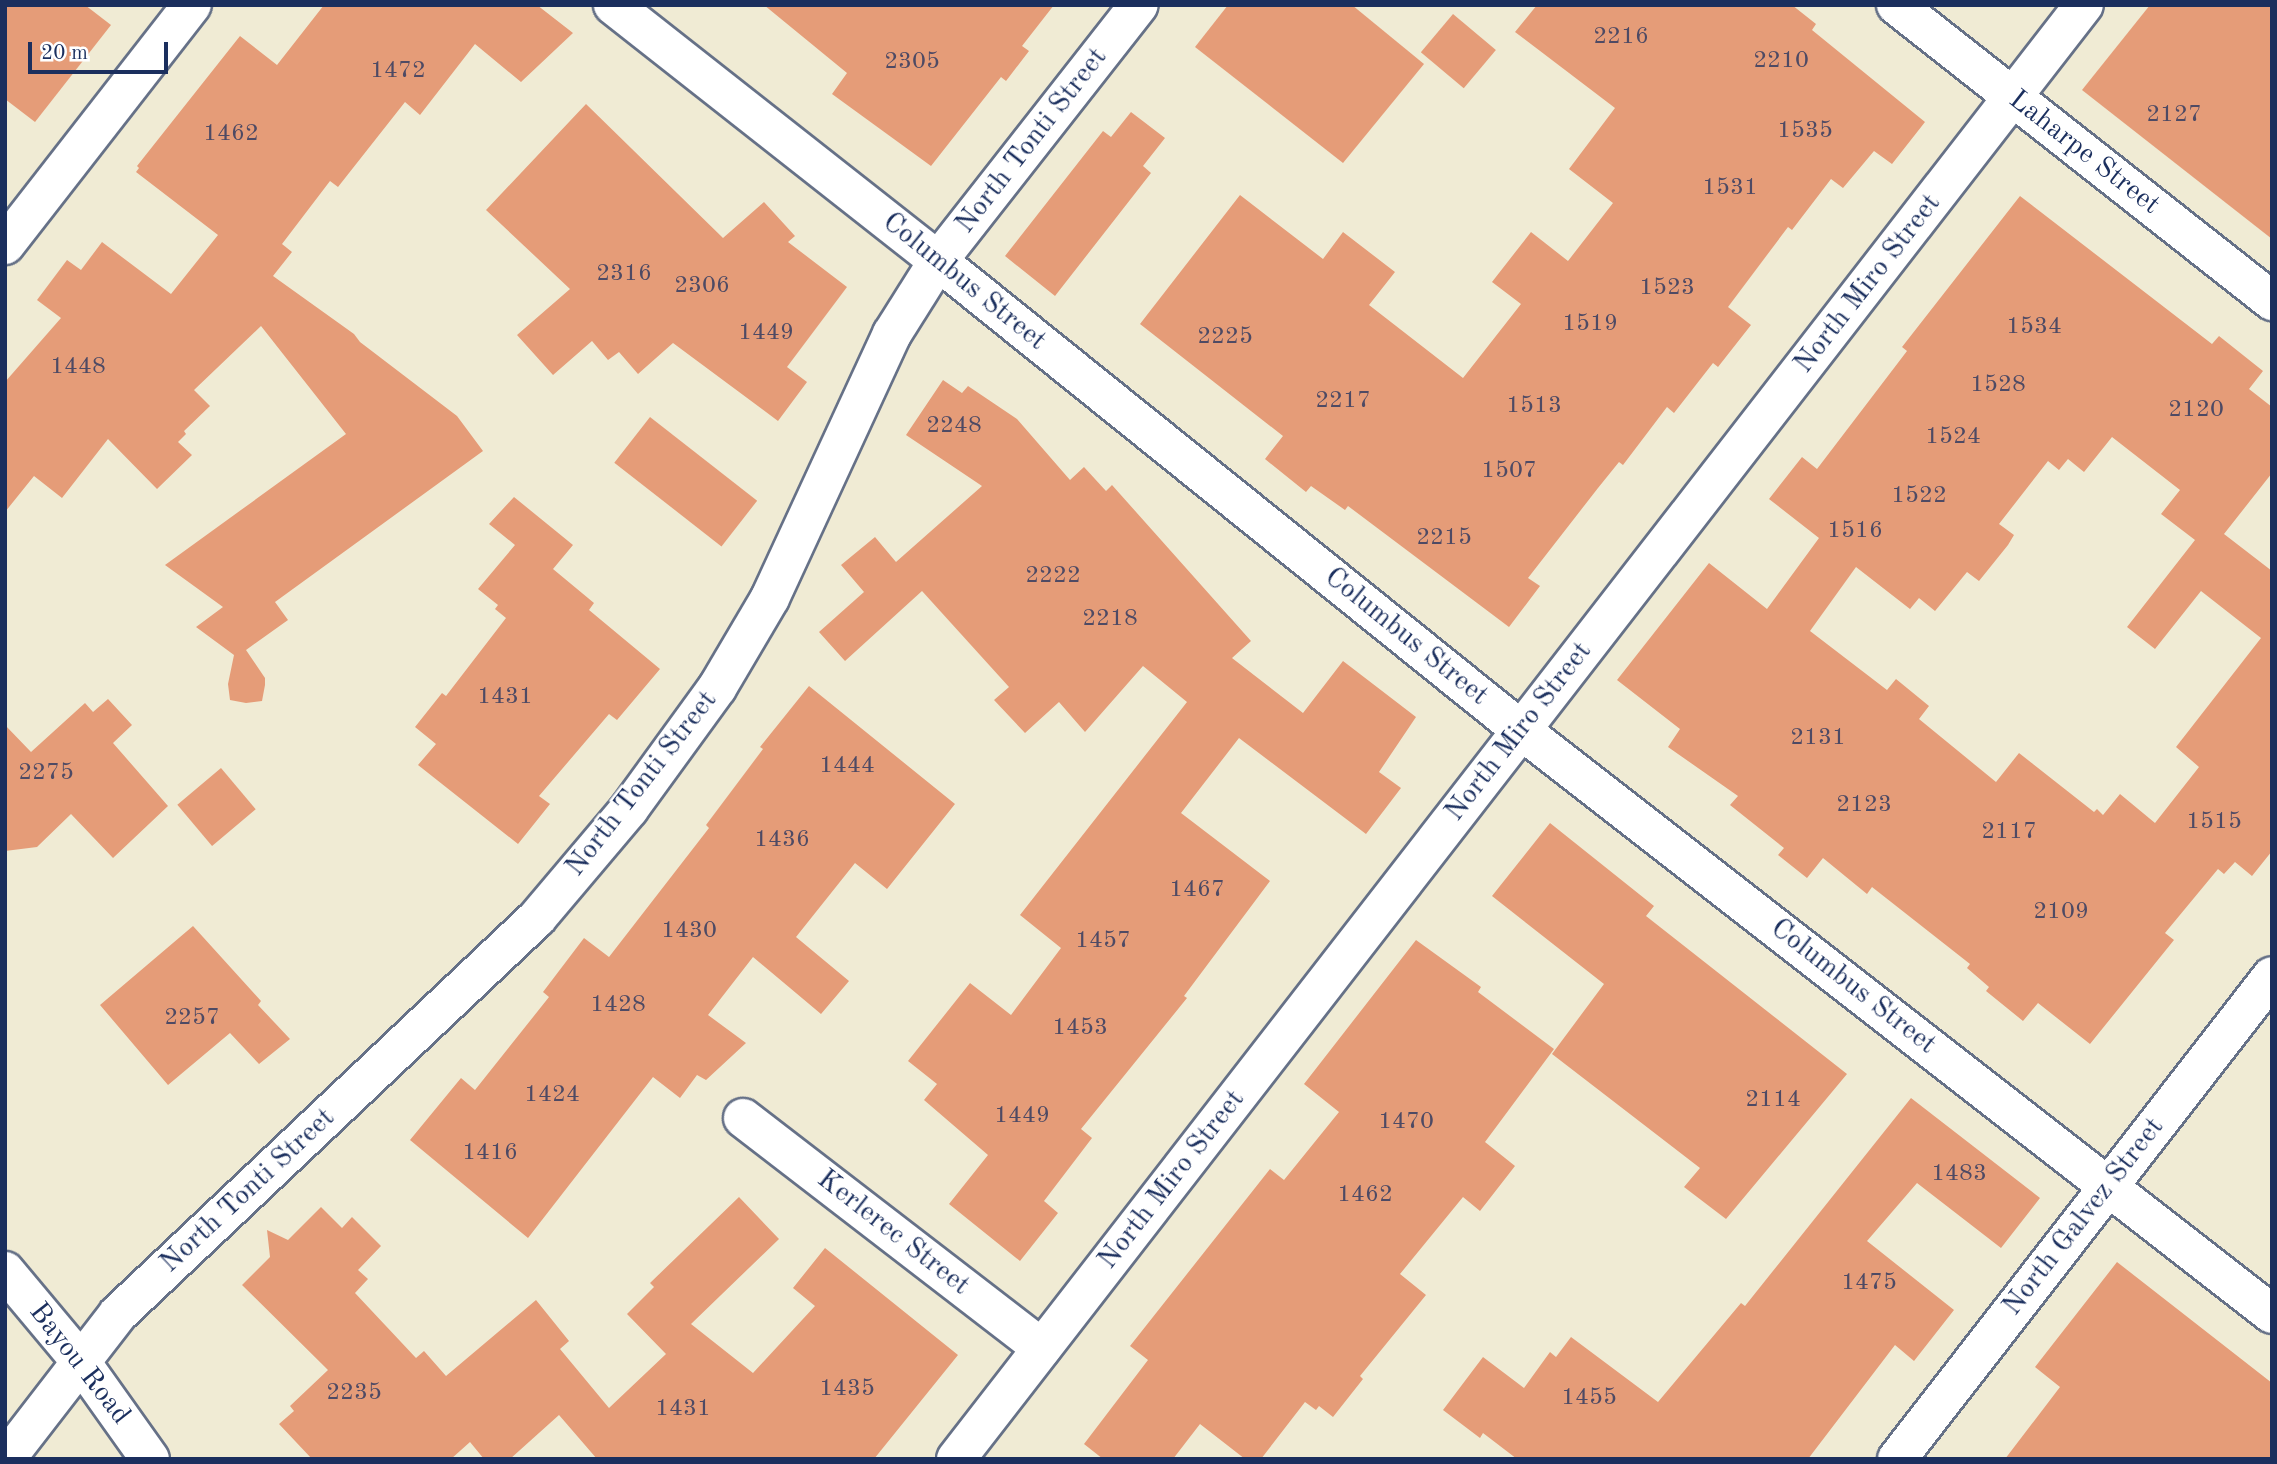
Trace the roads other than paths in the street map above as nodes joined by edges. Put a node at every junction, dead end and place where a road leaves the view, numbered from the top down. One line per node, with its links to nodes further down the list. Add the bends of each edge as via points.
1 (192, 5): 7 (street)
2 (612, 5): 8 (street, Columbus Street)
3 (1139, 5): 8 (street, North Tonti Street)
4 (1896, 5): 6 (street, Laharpe Street)
5 (2084, 5): 6 (street, North Miro Street)
6 (2013, 97): 9 (street, Laharpe Street); 10 (street, North Miro Street)
7 (5, 245)
8 (938, 261): 10 (street, Columbus Street); 17 (street, North Tonti Street, via 892,334 770,598 717,688 629,808 537,918 118,1314)
9 (2272, 301)
10 (1521, 730): 13 (street, Columbus Street); 16 (street, North Miro Street)
11 (2272, 976): 13 (street, North Galvez Street)
12 (743, 1118): 16 (street, Kerlerec Street)
13 (2109, 1185): 15 (street, Columbus Street); 21 (street, North Galvez Street)
14 (5, 1271): 17 (street, Bayou Road)
15 (2272, 1314)
16 (1042, 1348): 20 (street, North Miro Street)
17 (81, 1362): 18 (street, North Tonti Street); 19 (street, Bayou Road)
18 (6, 1459)
19 (150, 1459)
20 (956, 1459)
21 (1897, 1459)

